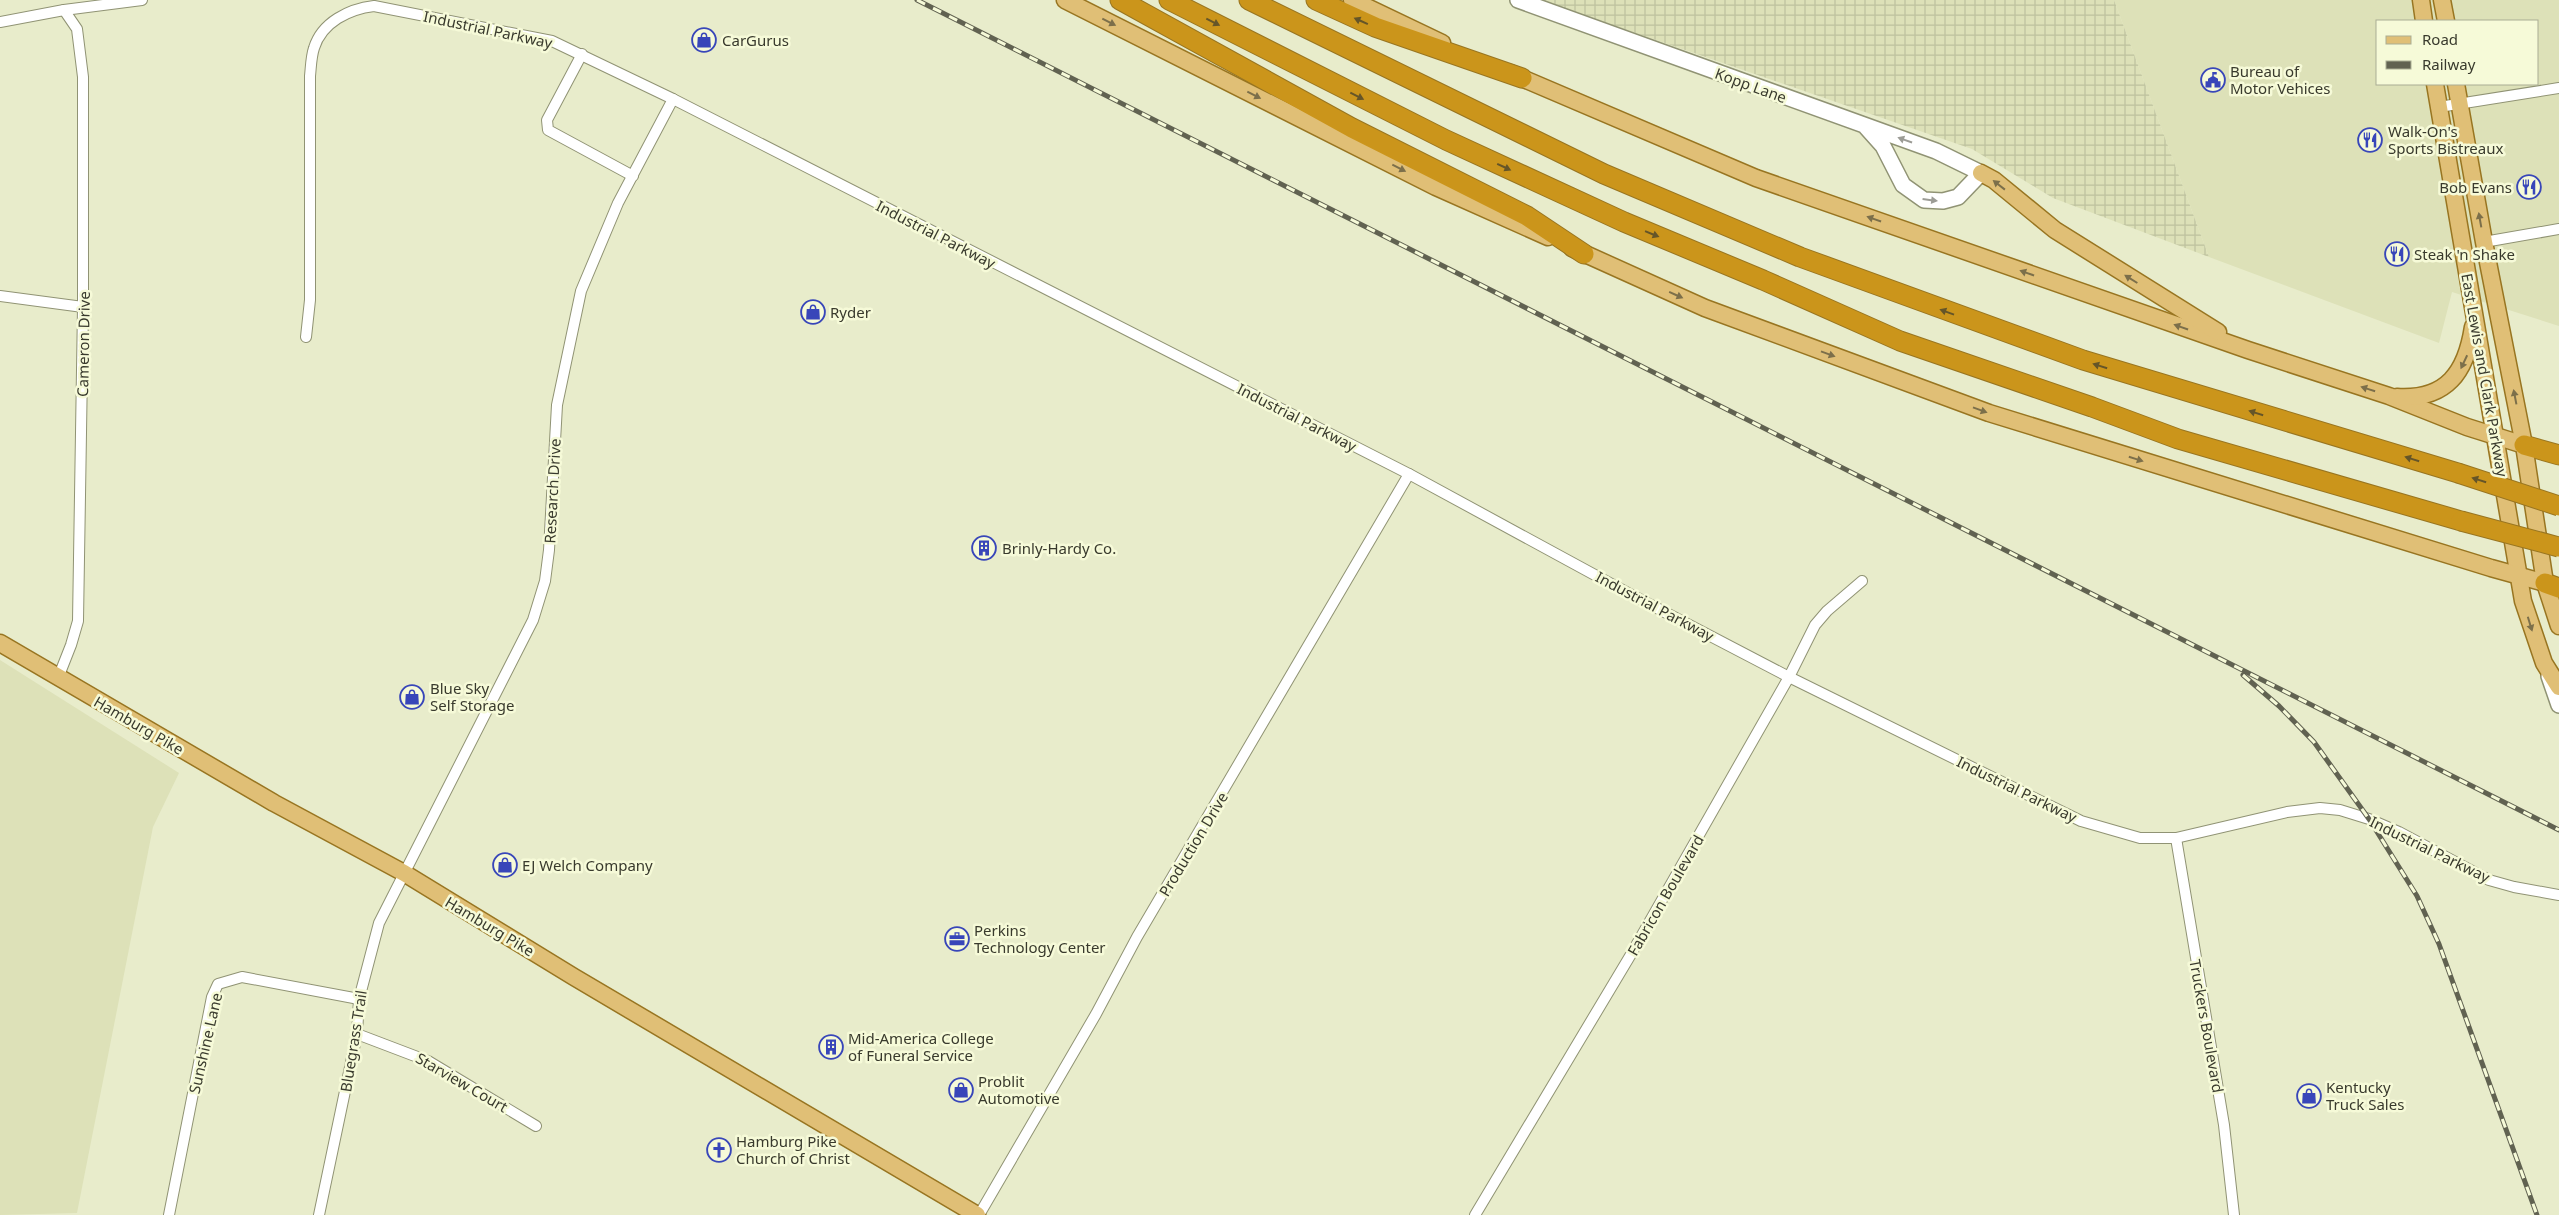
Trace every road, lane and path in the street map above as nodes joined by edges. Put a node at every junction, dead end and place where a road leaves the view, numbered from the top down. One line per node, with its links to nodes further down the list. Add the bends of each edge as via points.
1 (142, 0): 11 (street)
2 (1065, 0): 28 (main road, one-way to 28, via 1436,187)
3 (1120, 0): 28 (highway, via 1352,128 1527,216)
4 (1169, 0): 40 (highway, one-way to 40, bridge, via 1446,140 1624,222 1900,341 2092,406 2178,439)
5 (1249, 0): 39 (highway, one-way to 5, bridge, via 2083,360 1800,257 1604,174)
6 (1316, 0): 16 (highway, one-way to 6, via 1375,27)
7 (1352, 0): 16 (main road)
8 (1518, 0): 23 (street, Kopp Lane)
9 (2421, 0): 12 (main road)
10 (2442, 0): 13 (main road)
11 (64, 10): 14 (street); 30 (street, Cameron Drive, via 77,29 83,77)
12 (2424, 20)
13 (2446, 20)
14 (0, 22)
15 (582, 54): 20 (street, Industrial Parkway); 25 (street, via 548,120 548,130); 32 (street, Industrial Parkway, via 533,36 374,6 347,12 326,29 314,48 310,76 310,300)
16 (1522, 78): 33 (main road, one-way to 16, via 1756,178)
17 (2435, 85): 22 (main road, East Lewis and Clark Parkway)
18 (2456, 85): 21 (main road, East Lewis and Clark Parkway)
19 (2559, 88): 21 (street)
20 (673, 99): 25 (street, Research Drive); 38 (street, Industrial Parkway)
21 (2460, 104): 22 (street); 27 (main road, East Lewis and Clark Parkway, one-way to 21)
22 (2439, 106): 31 (main road, East Lewis and Clark Parkway)
23 (1866, 127): 24 (street, Kopp Lane, one-way to 23, via 1936,151); 24 (street, one-way to 24, via 1883,146 1903,185 1924,200 1942,201 1958,197)
24 (1981, 173): 33 (main road, one-way to 24, via 2055,230)
25 (633, 176): 52 (street, Research Drive, via 618,203 581,291 557,405 549,550 545,581 533,620)
26 (2559, 230): 27 (street)
27 (2484, 242): 36 (main road, East Lewis and Clark Parkway, one-way to 27)
28 (1584, 254): 41 (main road, one-way to 41, via 1705,308 1989,413)
29 (0, 296): 30 (street)
30 (84, 307): 48 (street, Cameron Drive, via 78,621)
31 (2475, 314): 34 (main road, one-way to 34, via 2466,359 2451,380 2428,395); 35 (main road, East Lewis and Clark Parkway)
32 (306, 337)
33 (2248, 350): 34 (main road, one-way to 33)
34 (2390, 396): 35 (main road)
35 (2496, 436): 36 (main road); 41 (main road, East Lewis and Clark Parkway)
36 (2524, 444): 37 (highway); 43 (main road, East Lewis and Clark Parkway)
37 (2559, 455)
38 (1409, 474): 47 (street, Industrial Parkway); 59 (street, Production Drive)
39 (2559, 506)
40 (2559, 547)
41 (2519, 577): 43 (main road); 46 (main road, East Lewis and Clark Parkway, one-way to 46, via 2529,624)
42 (1862, 581): 47 (street, Fabricon Boulevard, via 1815,625)
43 (2552, 586): 44 (main road, East Lewis and Clark Parkway)
44 (2559, 626)
45 (0, 643): 48 (main road, Hamburg Pike)
46 (2544, 663): 49 (main road, East Lewis and Clark Parkway); 50 (street)
47 (1789, 677): 51 (street, Industrial Parkway, via 2081,821 2140,838); 60 (street, Fabricon Boulevard, via 1624,967)
48 (58, 678): 52 (main road, Hamburg Pike)
49 (2559, 687)
50 (2559, 704)
51 (2176, 838): 53 (street, Industrial Parkway, via 2287,812 2320,808 2340,810 2400,832 2489,880); 61 (street, Truckers Boulevard, via 2230,1160)
52 (404, 874): 54 (street, Bluegrass Trail, via 379,923); 59 (main road, Hamburg Pike)
53 (2559, 895)
54 (359, 999): 55 (street, Bluegrass Trail); 57 (street, Sunshine Lane, via 242,976 218,984 212,996)
55 (357, 1034): 56 (street, Starview Court, via 428,1061); 58 (street, Bluegrass Trail)
56 (536, 1126)
57 (169, 1215)
58 (319, 1215)
59 (978, 1215)
60 (1475, 1215)
61 (2234, 1215)

